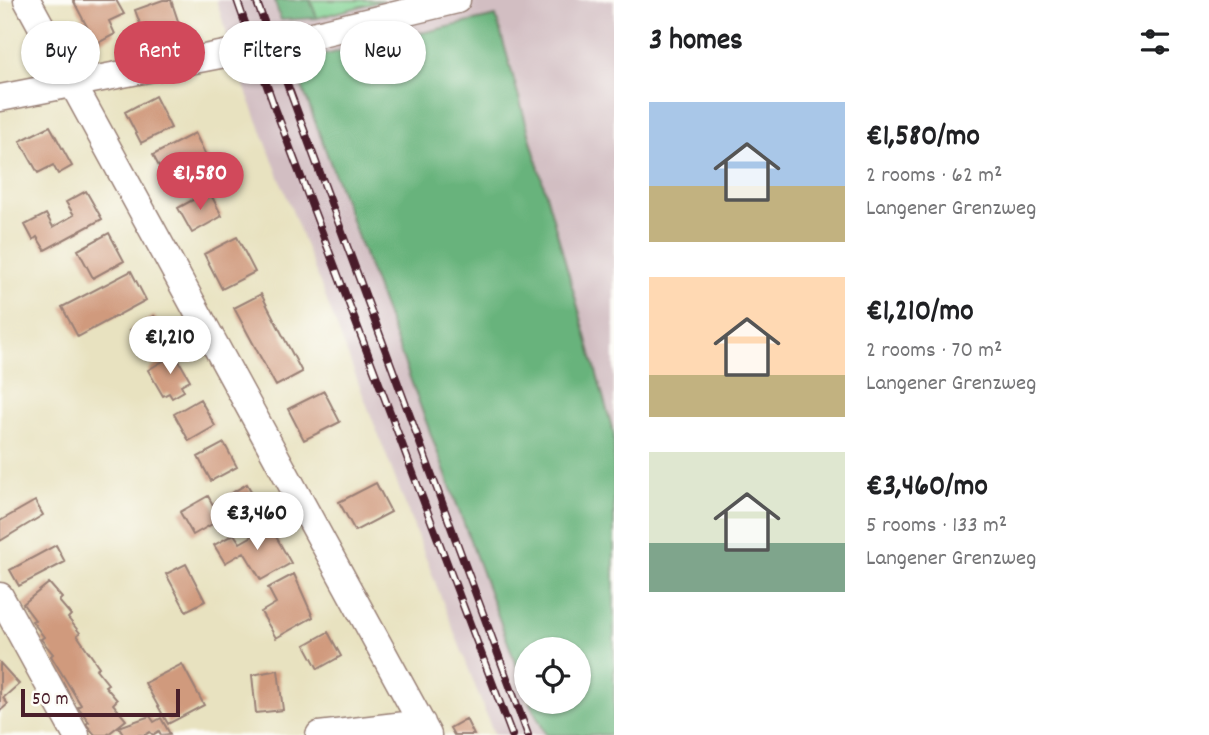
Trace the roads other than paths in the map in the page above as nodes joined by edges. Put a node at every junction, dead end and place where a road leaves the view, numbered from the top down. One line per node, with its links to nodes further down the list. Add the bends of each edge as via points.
1 (27, 0): 3 (street)
2 (457, 0): 4 (street)
3 (39, 21)
4 (326, 32)
5 (219, 55): 6 (street)
6 (100, 78)
7 (69, 84): 9 (street)
8 (75, 84): 11 (street)
9 (0, 98)
10 (0, 596): 12 (street)
11 (425, 729): 13 (street)
12 (76, 735)
13 (319, 735)

